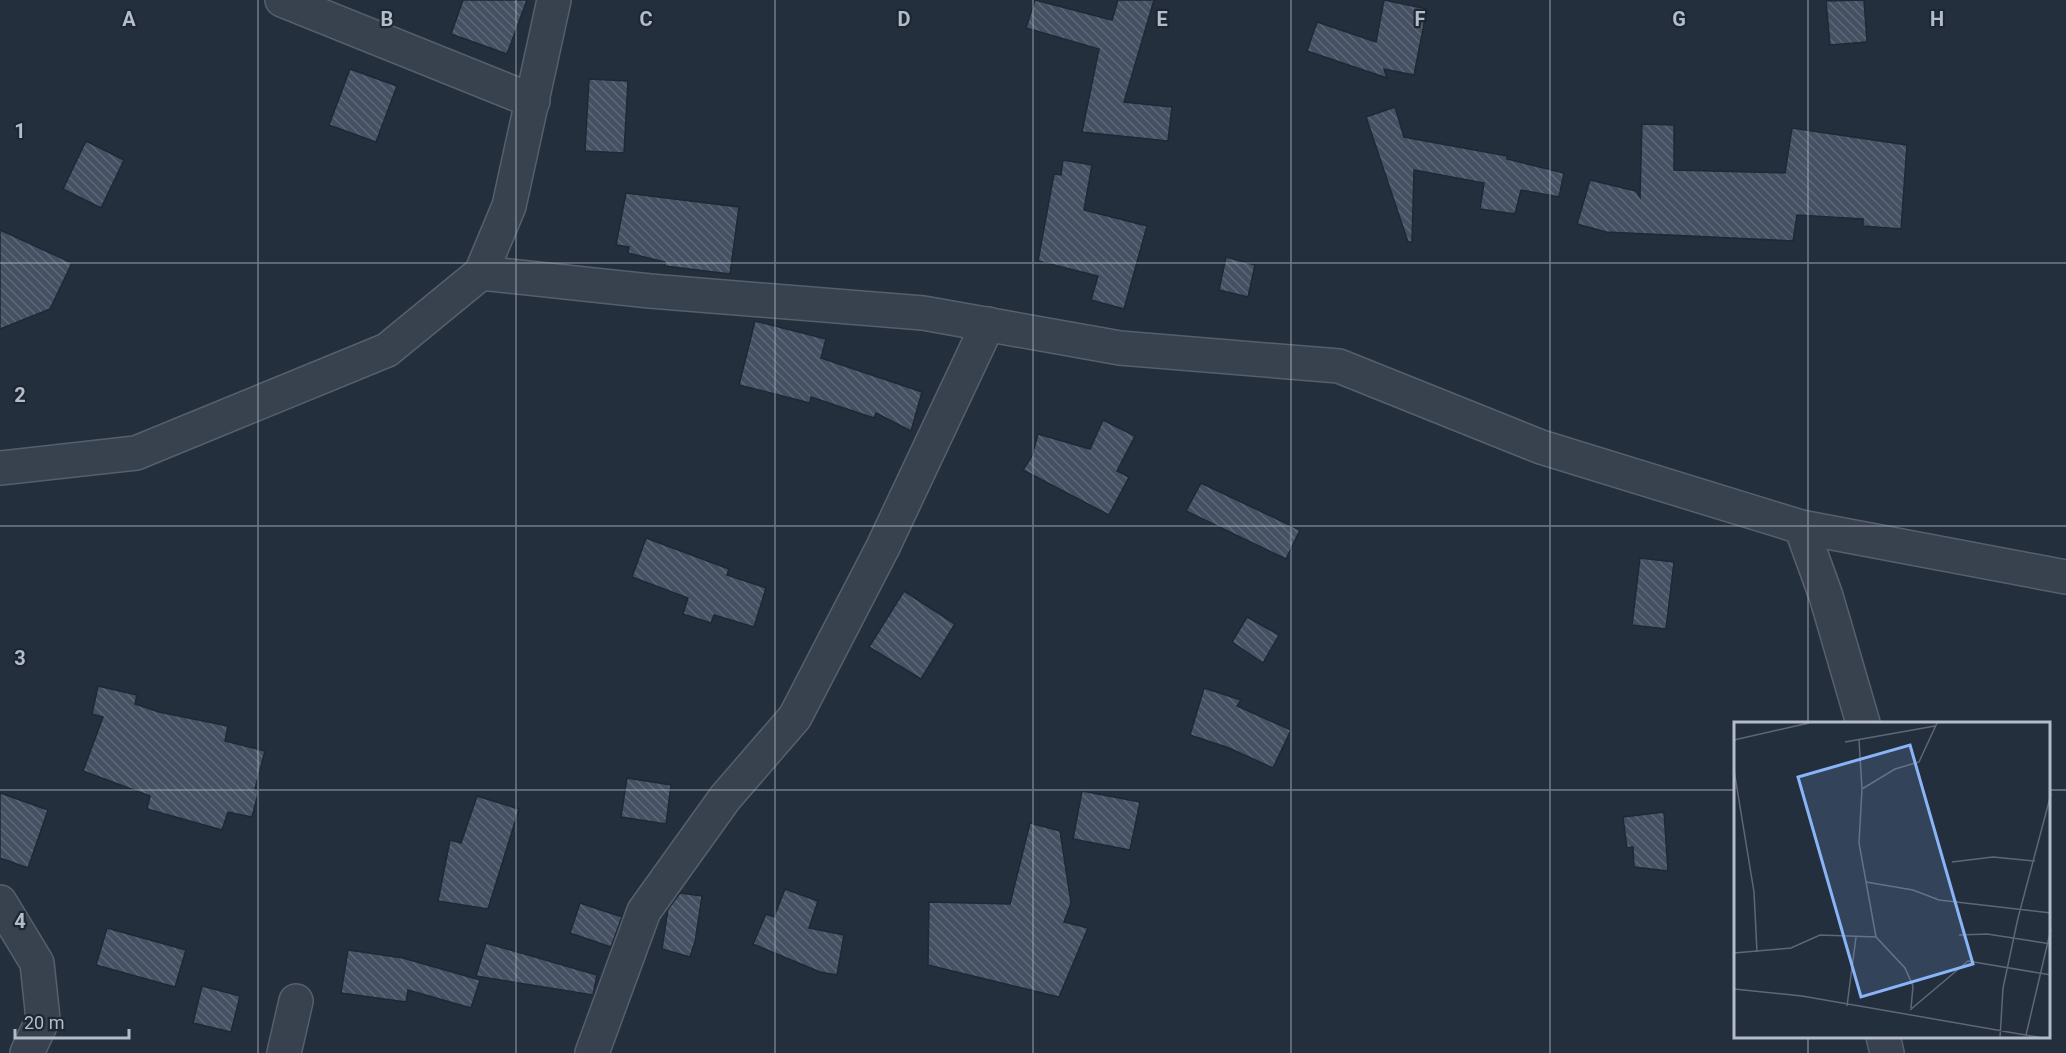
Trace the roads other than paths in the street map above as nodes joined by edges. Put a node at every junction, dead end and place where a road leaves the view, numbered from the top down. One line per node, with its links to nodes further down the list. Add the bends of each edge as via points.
1 (282, 0): 3 (street)
2 (554, 0): 3 (street)
3 (533, 100): 4 (street, via 509,206)
4 (481, 273): 5 (street, via 923,313); 6 (street, via 387,350 136,453)
5 (988, 324): 7 (street, via 1120,348 1339,366 1540,447); 15 (street, via 883,547 795,717 725,798 644,911)
6 (0, 468)
7 (1801, 527): 8 (street); 9 (street, via 1826,596)
8 (2066, 578)
9 (1863, 722)
10 (0, 902): 13 (street, via 37,963 43,1019)
11 (296, 1001): 14 (street)
12 (1883, 1038): 16 (street)
13 (27, 1053)
14 (284, 1053)
15 (592, 1053)
16 (1887, 1053)

